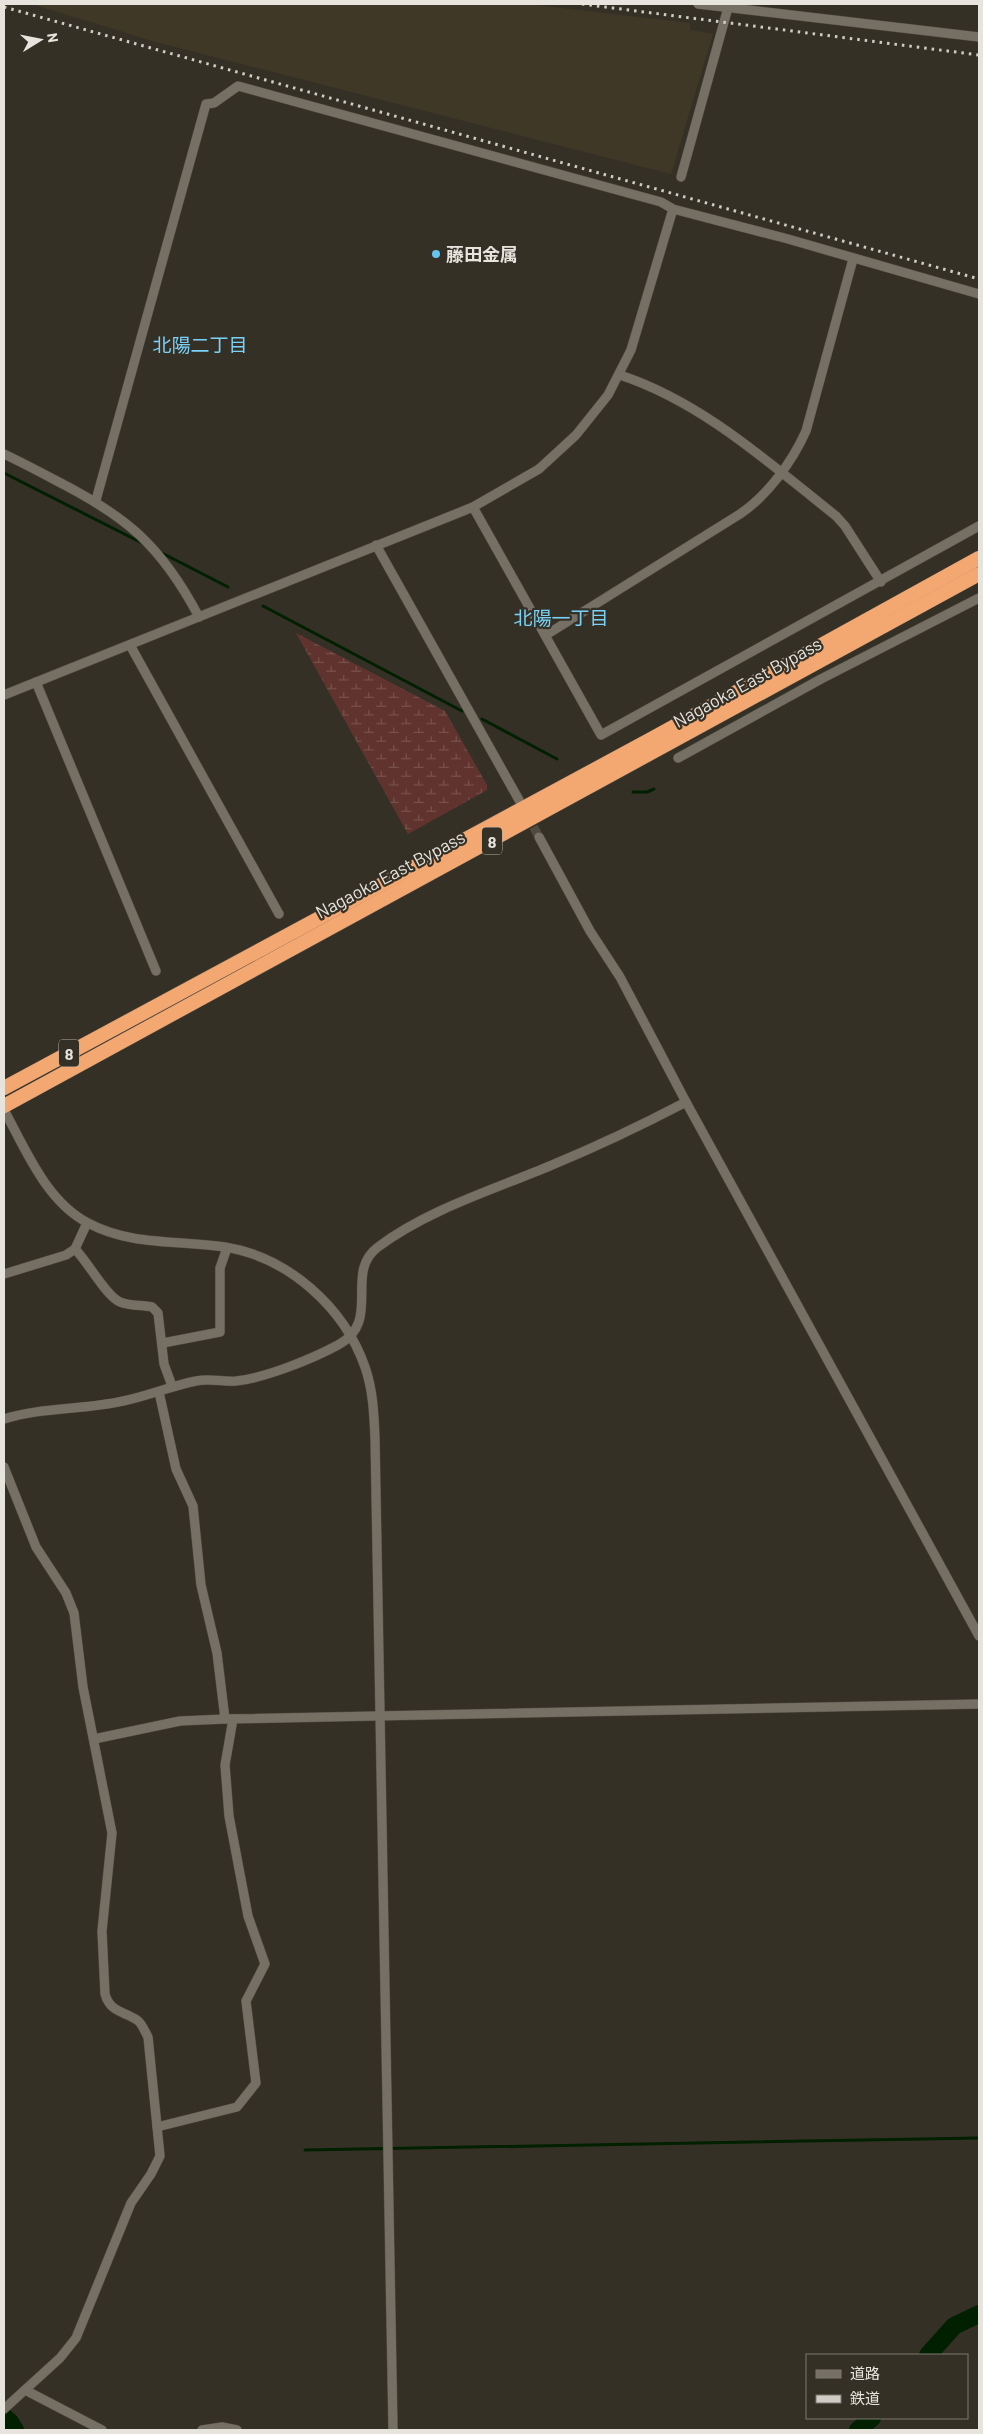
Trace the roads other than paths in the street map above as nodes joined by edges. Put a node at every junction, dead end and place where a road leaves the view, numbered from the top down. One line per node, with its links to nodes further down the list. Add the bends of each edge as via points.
1 (698, 4): 2 (street)
2 (728, 6): 3 (street); 4 (street)
3 (979, 37)
4 (681, 177)
5 (673, 209): 6 (street); 8 (street, via 638,328); 11 (street, via 661,202 238,86 214,103 206,104)
6 (853, 259): 7 (street); 10 (street, via 806,431)
7 (979, 294)
8 (620, 375): 10 (street, via 642,382 719,425); 12 (street, via 591,419 556,454 516,484)
9 (4, 454): 11 (street)
10 (780, 473): 17 (street, via 836,516); 20 (street, via 762,496 740,514)
11 (96, 500): 19 (street, via 139,533 158,553)
12 (473, 507): 14 (street); 20 (street)
13 (979, 526): 17 (street)
14 (376, 545): 19 (street); 25 (street)
15 (979, 558): 29 (highway, Nagaoka East Bypass / 8)
16 (979, 574): 31 (highway, Nagaoka East Bypass / 8)
17 (881, 582): 20 (street, via 601,735)
18 (979, 598): 24 (street, via 821,679)
19 (199, 617): 21 (street)
20 (546, 635)
21 (130, 645): 22 (street); 27 (street)
22 (36, 682): 23 (street); 28 (street)
23 (4, 695)
24 (678, 758)
25 (519, 800)
26 (539, 837): 30 (street, via 590,931 620,977)
27 (279, 914)
28 (156, 971)
29 (4, 1088)
30 (686, 1102): 36 (street, via 581,1153 459,1202 377,1248 364,1265 361,1317); 42 (street)
31 (4, 1108): 32 (street, via 48,1187)
32 (87, 1223): 33 (street); 34 (street, via 137,1240)
33 (75, 1248): 35 (street, via 59,1259); 37 (street, via 111,1297 121,1303 152,1306 158,1314)
34 (227, 1248): 36 (street, via 246,1252 289,1272 318,1295); 37 (street, via 220,1268 220,1332)
35 (4, 1274)
36 (350, 1336): 38 (street, via 338,1345 259,1378 204,1380); 44 (street, via 364,1367 374,1408)
37 (163, 1343): 38 (street, via 164,1364)
38 (172, 1386): 39 (street)
39 (159, 1392): 40 (street, via 124,1401 58,1408); 45 (street, via 176,1469 193,1506 200,1575)
40 (4, 1419)
41 (4, 1467): 46 (street, via 36,1547 66,1593 74,1613 80,1670)
42 (979, 1636)
43 (979, 1704): 44 (street)
44 (381, 1716): 45 (street); 53 (street)
45 (229, 1719): 46 (street, via 180,1720); 47 (street, via 225,1765 229,1816 248,1916 265,1964 246,2001 256,2083 237,2107)
46 (94, 1739): 47 (street, via 112,1833 102,1931 105,1994 113,2008 139,2021 148,2037)
47 (157, 2126): 48 (street, via 160,2156 131,2203 76,2338 60,2358)
48 (25, 2390): 49 (street); 50 (street)
49 (4, 2409)
50 (102, 2430)
51 (202, 2430): 52 (street, via 222,2427)
52 (237, 2430)
53 (393, 2430)

